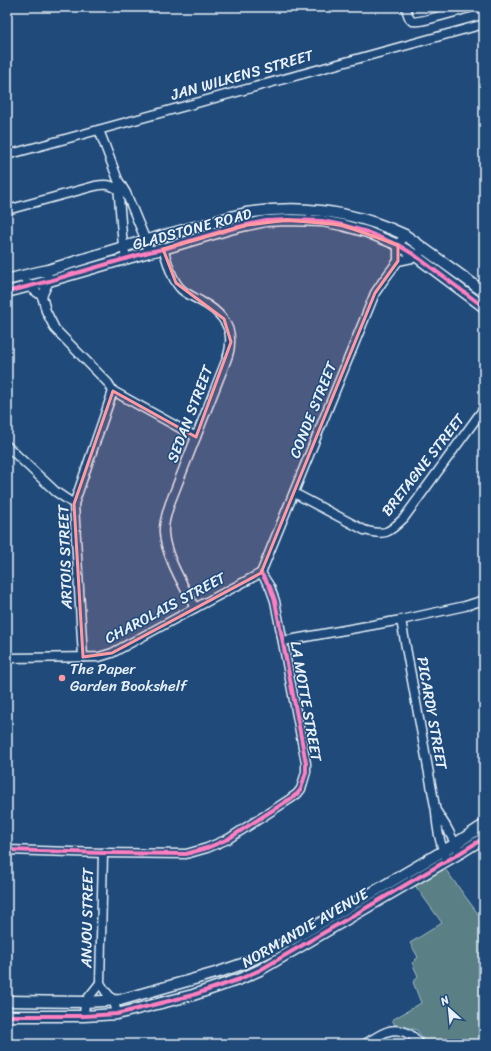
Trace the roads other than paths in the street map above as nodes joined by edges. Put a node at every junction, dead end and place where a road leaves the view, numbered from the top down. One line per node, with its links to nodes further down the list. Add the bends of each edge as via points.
1 (406, 7): 2 (street, via 409,18 415,22)
2 (473, 7)
3 (484, 24): 4 (street, JAN WILKENS STREET)
4 (99, 130): 5 (street, JAN WILKENS STREET); 6 (street)
5 (7, 155)
6 (122, 191): 7 (street, via 106,184); 10 (street); 13 (street)
7 (7, 210)
8 (172, 233): 9 (street, GLADSTONE ROAD, via 244,214 286,209 345,215 391,228); 10 (street, GLADSTONE ROAD); 12 (street)
9 (405, 235): 11 (street); 14 (street, GLADSTONE ROAD)
10 (146, 240): 13 (street, GLADSTONE ROAD); 16 (street)
11 (398, 245): 12 (street, GLADSTONE ROAD, via 342,225 322,221 287,220 247,225); 17 (street, GLADSTONE ROAD); 19 (street)
12 (176, 246): 15 (street, GLADSTONE ROAD)
13 (123, 247): 18 (street); 20 (street, GLADSTONE ROAD)
14 (423, 248): 17 (street); 26 (street, GLADSTONE ROAD)
15 (163, 249): 16 (street, GLADSTONE ROAD); 31 (street, SEDAN STREET, via 176,283 224,319 231,342 226,362)
16 (149, 252): 18 (street, GLADSTONE ROAD)
17 (417, 257): 19 (street); 28 (street, GLADSTONE ROAD)
18 (127, 259): 23 (street, GLADSTONE ROAD)
19 (398, 262): 33 (street, CONDE STREET, via 376,293)
20 (46, 270): 21 (street, GLADSTONE ROAD); 23 (street)
21 (25, 275): 22 (street, GLADSTONE ROAD); 24 (street)
22 (7, 280)
23 (49, 281): 24 (street, GLADSTONE ROAD); 27 (street)
24 (28, 286): 25 (street, GLADSTONE ROAD); 27 (street)
25 (7, 292)
26 (484, 292)
27 (42, 296): 29 (street, via 55,329)
28 (484, 307)
29 (113, 391): 31 (street); 34 (street, ARTOIS STREET)
30 (484, 408): 33 (street, BRETAGNE STREET, via 404,518 386,532 376,534 364,530)
31 (196, 437): 37 (street, SEDAN STREET, via 170,503 164,534 171,559)
32 (7, 446): 34 (street, via 56,492)
33 (294, 493): 35 (street, CONDE STREET)
34 (74, 504): 40 (street, ARTOIS STREET)
35 (261, 573): 37 (street, CHAROLAIS STREET); 39 (street, LA MOTTE STREET, via 273,594)
36 (484, 600): 38 (street, LA MOTTE STREET)
37 (195, 608): 40 (street, CHAROLAIS STREET, via 112,653)
38 (401, 620): 39 (street, LA MOTTE STREET); 42 (street, PICARDY STREET)
39 (283, 641): 49 (street, LA MOTTE STREET, via 306,763 304,781 297,794 228,839 207,848 186,854)
40 (83, 656): 41 (street, CHAROLAIS STREET)
41 (7, 658)
42 (436, 812): 45 (street, PICARDY STREET); 47 (street, PICARDY STREET)
43 (483, 828): 45 (street, NORMANDIE AVENUE)
44 (484, 838): 48 (street, NORMANDIE AVENUE)
45 (455, 844): 47 (street, NORMANDIE AVENUE); 48 (street, PICARDY STREET)
46 (7, 850): 49 (street, LA MOTTE STREET)
47 (443, 850): 50 (street, PICARDY STREET); 51 (street, NORMANDIE AVENUE, via 284,943 245,963)
48 (460, 853): 50 (street, NORMANDIE AVENUE)
49 (103, 854): 52 (street, ANJOU STREET)
50 (448, 860): 53 (street, NORMANDIE AVENUE, via 260,970)
51 (219, 972): 53 (street); 55 (street, NORMANDIE AVENUE)
52 (100, 983): 55 (street, ANJOU STREET); 56 (street, ANJOU STREET)
53 (224, 984): 57 (street, NORMANDIE AVENUE)
54 (7, 1001): 56 (street, NORMANDIE AVENUE)
55 (114, 1001): 56 (street, NORMANDIE AVENUE); 57 (street, ANJOU STREET)
56 (86, 1002): 58 (street, ANJOU STREET)
57 (117, 1014): 58 (street, NORMANDIE AVENUE)
58 (84, 1016): 59 (street, NORMANDIE AVENUE)
59 (7, 1017)
60 (365, 1044): 61 (street, via 392,1030 411,1034)
61 (420, 1044)

